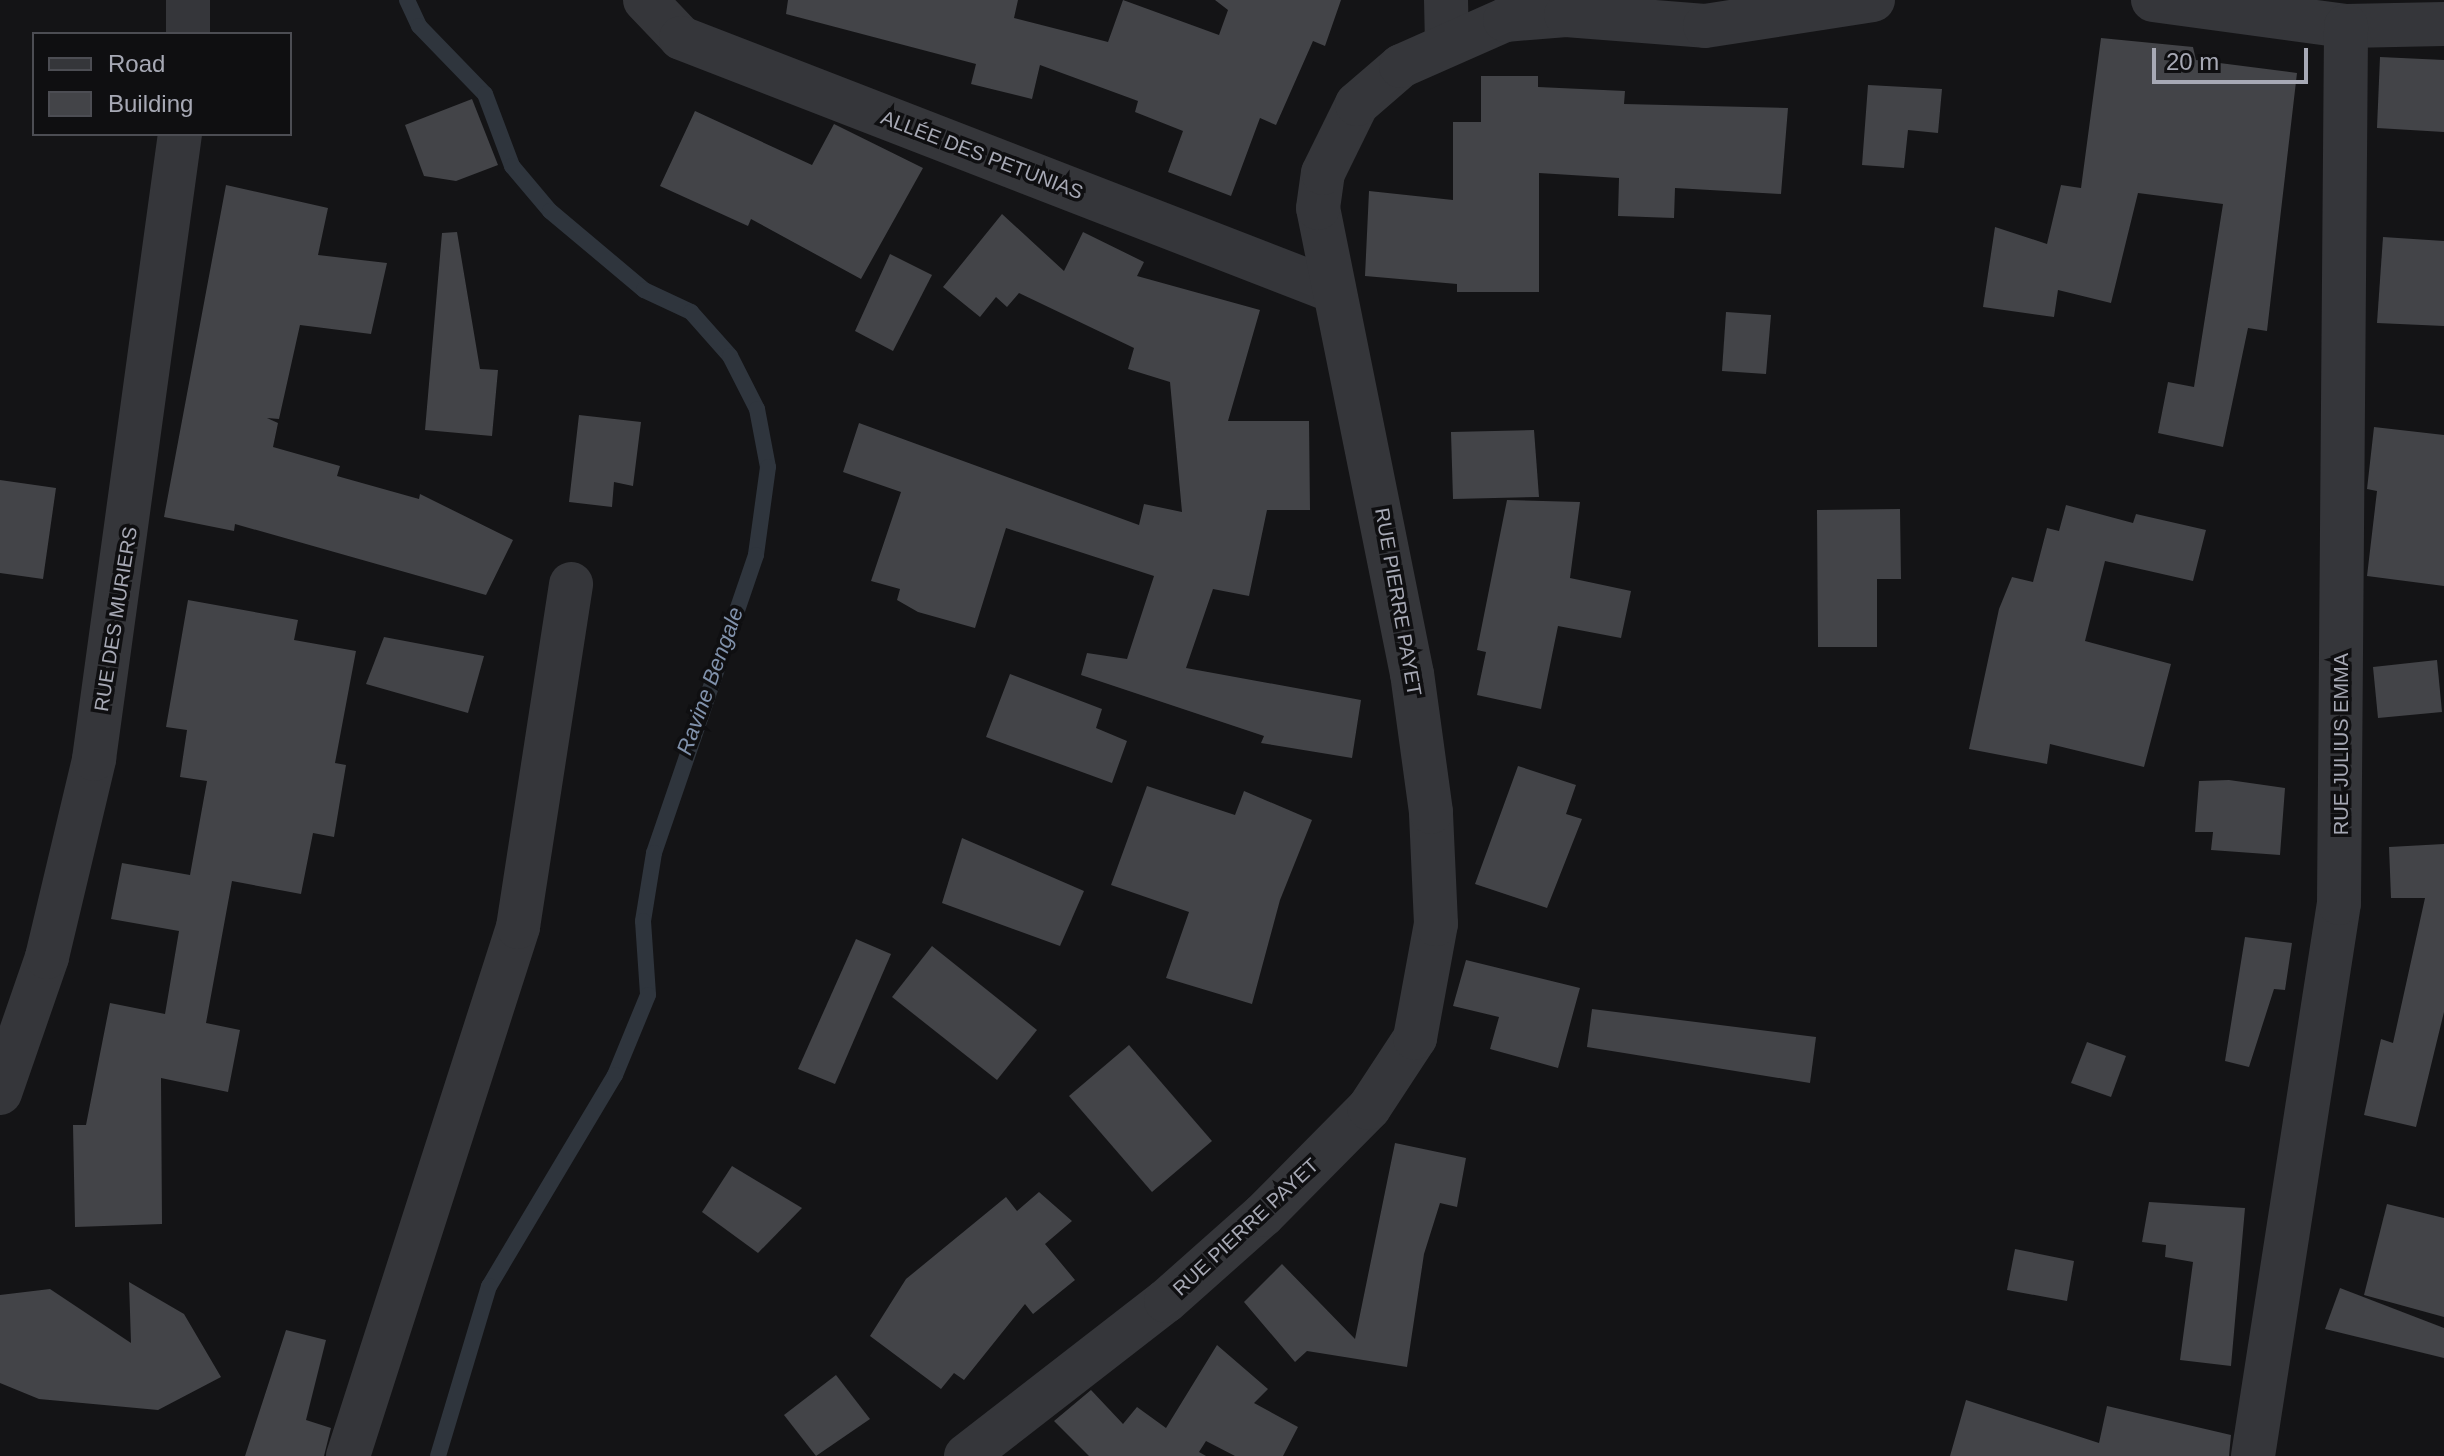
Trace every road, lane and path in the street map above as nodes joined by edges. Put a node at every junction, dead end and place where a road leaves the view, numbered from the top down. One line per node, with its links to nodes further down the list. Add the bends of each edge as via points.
1 (188, 0): 8 (street)
2 (645, 0): 11 (street, ALLÉE DES PETUNIAS, via 681,38)
3 (1446, 0): 9 (street)
4 (1873, 0): 9 (street, RUE PIERRE PAYET, via 1705,26 1566,15 1505,20)
5 (2153, 0): 7 (street)
6 (2444, 24): 7 (street)
7 (2346, 26): 16 (street, RUE JULIUS EMMA, via 2339,903)
8 (188, 32)
9 (1447, 43): 11 (street, RUE PIERRE PAYET, via 1401,66 1357,104 1335,141 1318,208)
10 (180, 136): 13 (street, RUE DES MURIERS, via 94,759 47,957)
11 (1331, 290): 15 (street, RUE PIERRE PAYET, via 1371,458 1431,812 1436,924 1415,1038 1378,1098 1263,1215 1166,1301)
12 (571, 584): 14 (street, via 518,927)
13 (0, 1093)
14 (348, 1456)
15 (966, 1456)
16 (2253, 1456)

